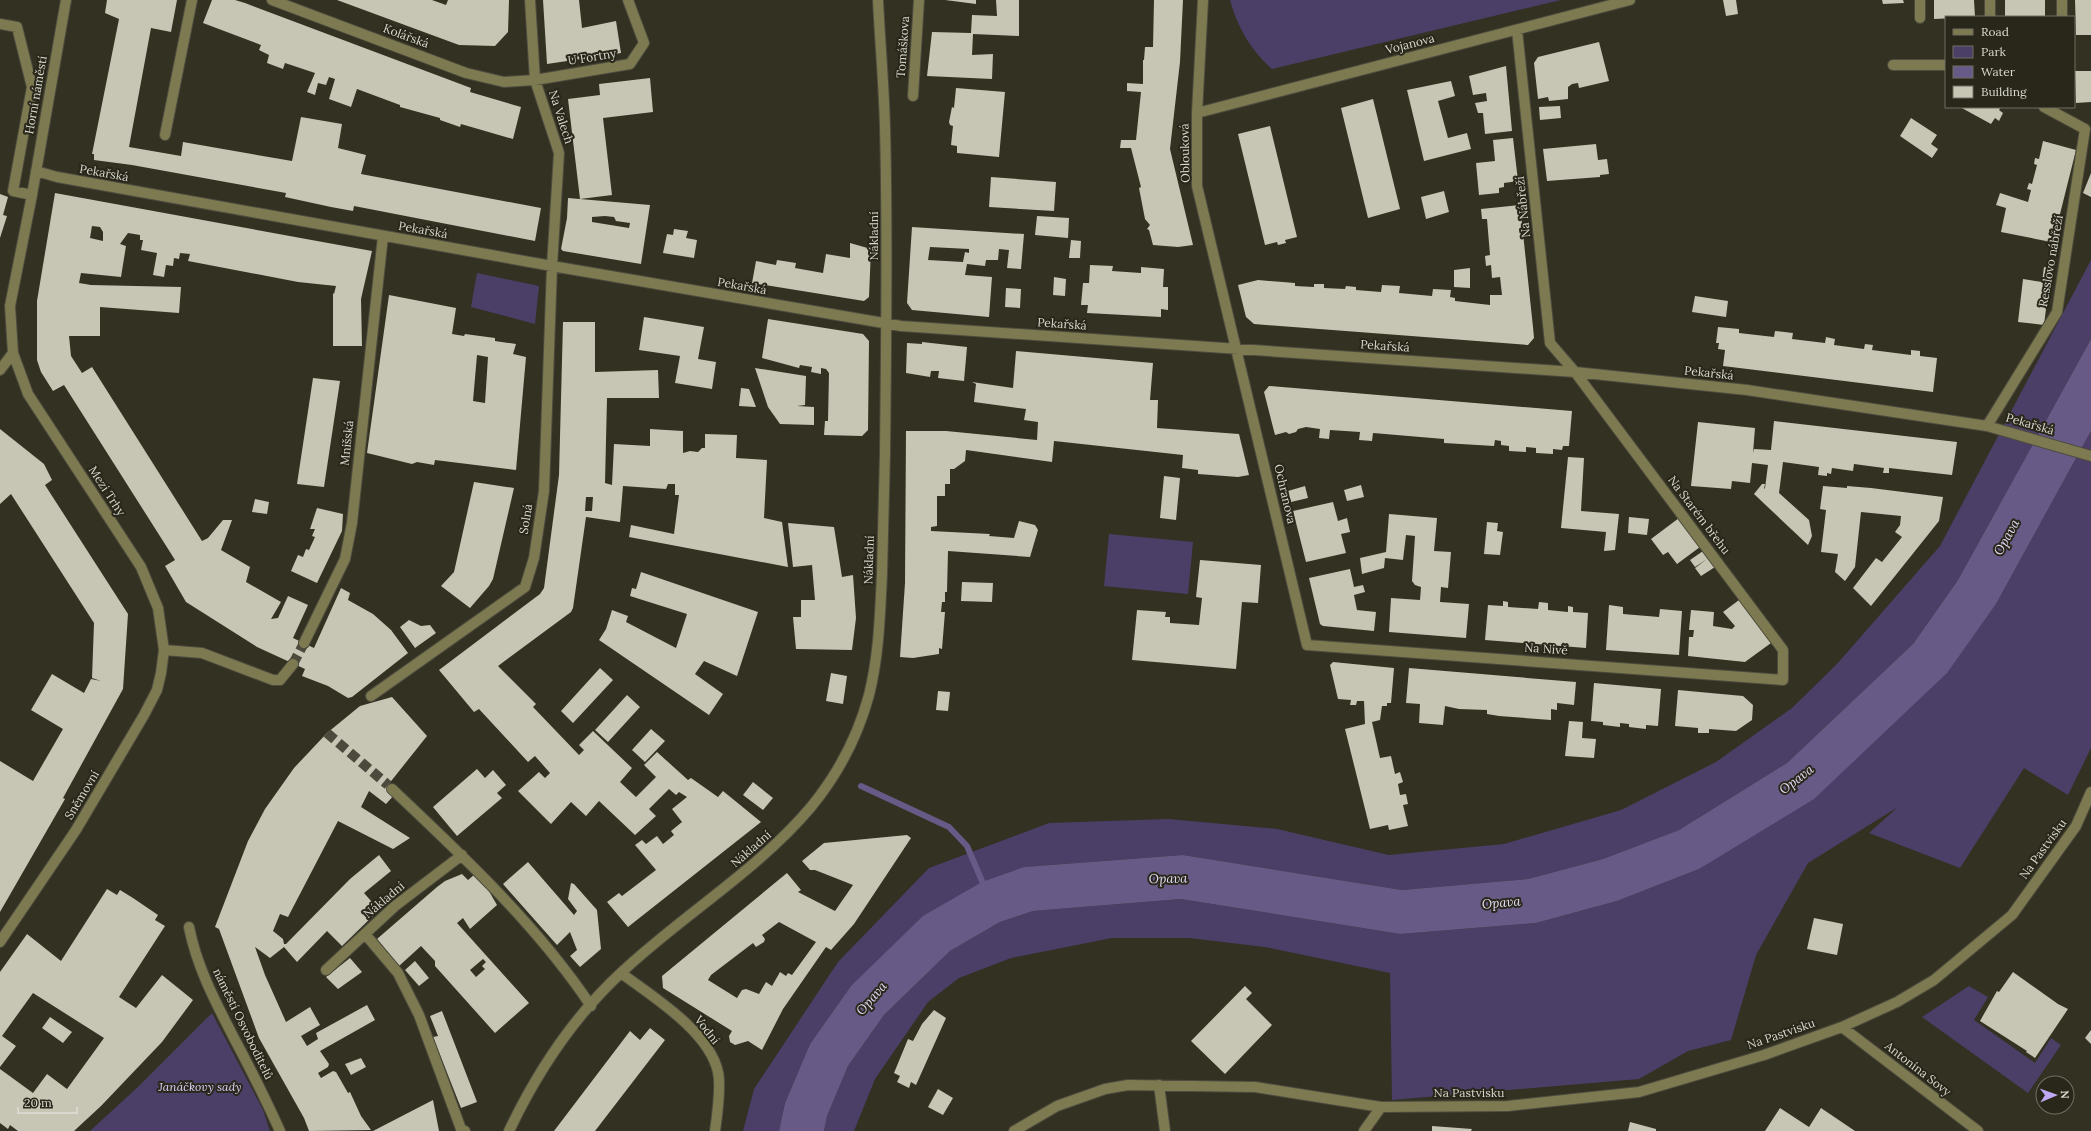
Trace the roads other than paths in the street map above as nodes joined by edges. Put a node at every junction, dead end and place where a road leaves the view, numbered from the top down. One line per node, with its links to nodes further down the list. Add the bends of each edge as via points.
1 (66, 0): 25 (street, Horní náměstí)
2 (192, 0): 24 (street)
3 (272, 0): 20 (street, Kolářská, via 466,73 504,82)
4 (530, 0): 20 (street, Na Valech)
5 (628, 0): 20 (street, U Fortny, via 644,43 630,64)
6 (878, 0): 29 (street, Nákladní, via 885,123)
7 (919, 0): 21 (street, Tomáškova)
8 (1203, 0): 23 (street, Oblouková)
9 (1630, 0): 17 (street, Vojanova)
10 (1920, 0): 15 (street)
11 (1990, 0): 13 (street)
12 (2062, 0): 14 (street)
13 (1990, 16)
14 (2062, 16)
15 (1920, 18)
16 (0, 24): 26 (street, Horní náměstí, via 16,27 32,87 13,191)
17 (1517, 30): 23 (street, Vojanova); 34 (street, Na Nábřeží, via 1550,343)
18 (1893, 65): 19 (street)
19 (1945, 65)
20 (535, 80): 28 (street, Na Valech, via 559,153)
21 (913, 96)
22 (2046, 108): 35 (street, Resslovo nábřeží, via 2085,130 2057,312)
23 (1197, 113): 30 (street, Oblouková, via 1197,186)
24 (165, 135)
25 (36, 172): 26 (street, Horní náměstí); 27 (street, Pekařská)
26 (32, 195): 31 (street, Horní náměstí, via 10,306)
27 (382, 236): 28 (street, Pekařská); 37 (street, Mnišská, via 346,559)
28 (552, 266): 29 (street, Pekařská); 42 (street, Solná, via 544,491 534,558 525,587)
29 (886, 324): 30 (street, Pekařská); 50 (street, Nákladní, via 880,631 877,658 858,728 843,760 825,788 784,837)
30 (1238, 350): 34 (street, Pekařská); 38 (street, Ochranova)
31 (13, 353): 32 (street); 33 (street); 39 (street, Mezi Trhy, via 28,394 141,567 158,608)
32 (0, 356)
33 (0, 370)
34 (1575, 372): 35 (street, Pekařská, via 1747,390); 41 (street, Na Starém břehu, via 1783,650)
35 (1987, 426): 36 (street, Pekařská)
36 (2091, 456)
37 (304, 643)
38 (1307, 645): 41 (street, Na Nivě)
39 (164, 650): 40 (street, via 202,653 273,680 280,680); 48 (street, Sněmovní, via 157,690 144,715 76,830)
40 (293, 664)
41 (1783, 680)
42 (371, 696)
43 (392, 789): 45 (street)
44 (2091, 792): 52 (street, Na Pastvisku, via 2076,826 2012,915 1934,980 1897,1002)
45 (462, 855): 47 (street, Nákladní, via 394,906); 51 (street, via 541,940 568,972)
46 (189, 927): 55 (street, náměstí Osvoboditelů, via 195,954 213,996 259,1084)
47 (365, 934): 49 (street, Nákladní); 56 (street, via 398,973 419,1015 461,1129)
48 (0, 942)
49 (326, 970)
50 (621, 973): 51 (street, Nákladní); 58 (street, Vodní, via 690,1026 708,1052 718,1073)
51 (591, 1006): 57 (street, Nákladní, via 543,1068)
52 (1842, 1027): 54 (street, Na Pastvisku, via 1764,1055 1639,1092 1508,1106); 62 (street, Antonína Sovy)
53 (1159, 1085): 54 (street, Na Pastvisku, via 1255,1087); 59 (street, Na Pastvisku, via 1128,1085 1105,1089 1057,1106); 60 (street)
54 (1381, 1107): 61 (street)
55 (280, 1131)
56 (465, 1131)
57 (509, 1131)
58 (715, 1131)
59 (1014, 1131)
60 (1165, 1131)
61 (1364, 1131)
62 (1978, 1131)

